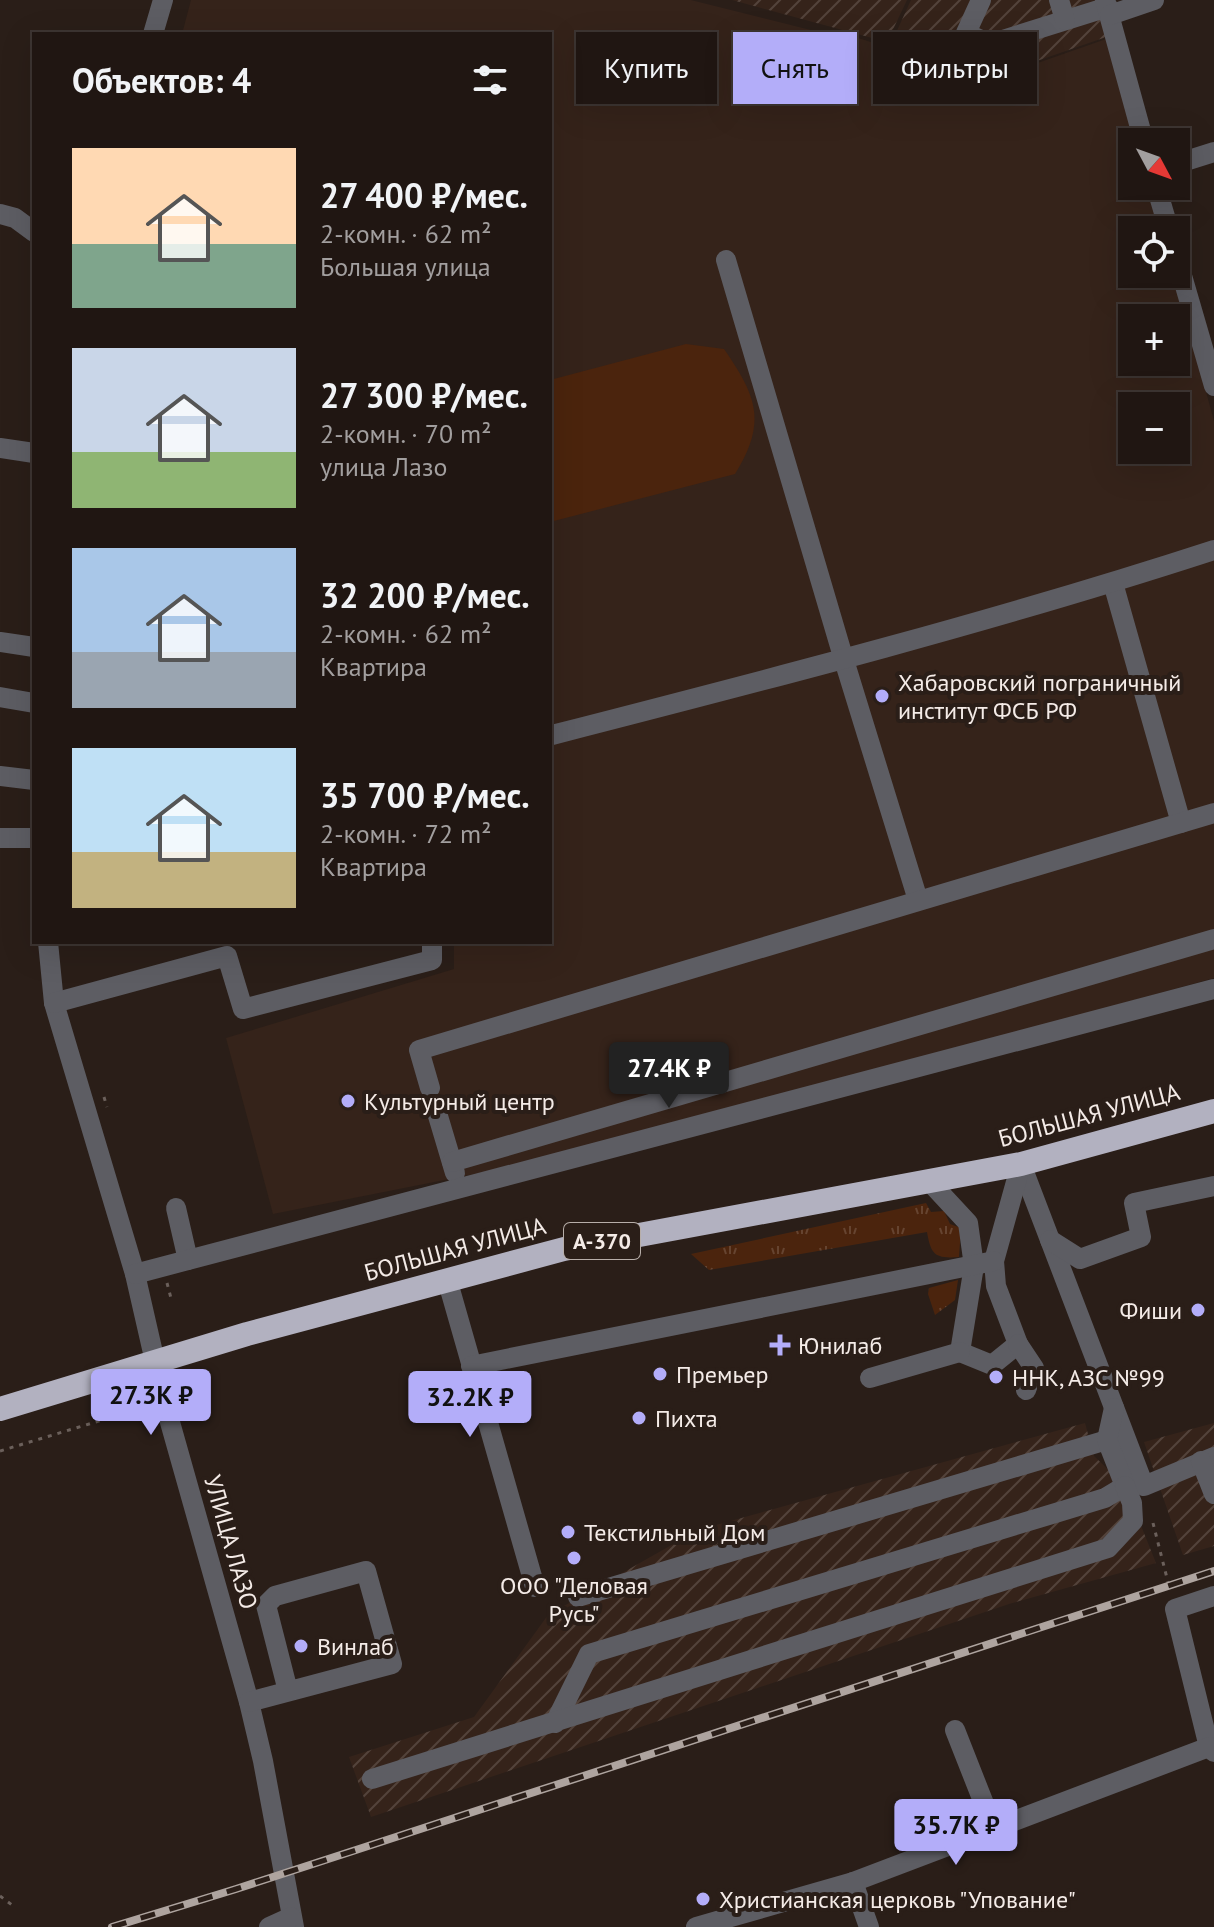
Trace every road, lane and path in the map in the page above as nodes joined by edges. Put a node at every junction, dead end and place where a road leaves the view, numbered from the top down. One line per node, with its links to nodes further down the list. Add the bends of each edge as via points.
1 (163, 0): 7 (street)
2 (981, 0): 6 (street, via 966,33 990,44)
3 (1059, 0): 6 (street)
4 (1154, 0): 5 (street)
5 (1108, 7): 6 (street); 8 (street)
6 (1065, 20)
7 (154, 32)
8 (1140, 128)
9 (1214, 152): 10 (street)
10 (1190, 160)
11 (0, 214): 12 (street)
12 (32, 231)
13 (726, 260): 22 (street)
14 (1186, 288): 15 (street)
15 (1212, 373)
16 (0, 448): 17 (street)
17 (32, 453)
18 (1214, 550): 19 (street)
19 (1113, 583): 22 (street); 29 (street)
20 (0, 642): 21 (street)
21 (32, 647)
22 (844, 660): 25 (street); 32 (street)
23 (0, 697): 24 (street)
24 (32, 703)
25 (552, 735)
26 (0, 776): 27 (street)
27 (32, 780)
28 (1214, 813): 29 (street)
29 (1181, 823): 32 (street)
30 (0, 838): 31 (street)
31 (32, 838)
32 (918, 900): 39 (street, via 419,1050)
33 (1214, 939): 39 (street)
34 (48, 944): 37 (street, УЛИЦА ЛАЗО)
35 (432, 944): 37 (street, via 432,960 243,1009 227,956)
36 (1214, 989): 43 (street)
37 (54, 1003): 49 (street, УЛИЦА ЛАЗО)
38 (1214, 1111): 40 (highway, БОЛЬШАЯ УЛИЦА / А-370)
39 (452, 1162): 43 (street)
40 (1021, 1164): 41 (highway, БОЛЬШАЯ УЛИЦА / А-370); 45 (street); 47 (street)
41 (929, 1181): 48 (street, via 968,1223); 50 (highway, БОЛЬШАЯ УЛИЦА / А-370, via 564,1249)
42 (1214, 1186): 45 (street, via 1134,1203 1141,1237 1080,1259)
43 (460, 1188): 46 (street)
44 (176, 1208): 46 (street)
45 (1050, 1240): 58 (street)
46 (188, 1260): 49 (street)
47 (994, 1261): 48 (street); 51 (street, via 996,1286)
48 (974, 1266): 52 (street); 54 (street)
49 (135, 1274): 53 (street, УЛИЦА ЛАЗО)
50 (447, 1279): 53 (highway, БОЛЬШАЯ УЛИЦА / А-370); 54 (street)
51 (1018, 1344): 52 (street, via 992,1365); 56 (street, via 1034,1368)
52 (960, 1352): 55 (street)
53 (154, 1362): 57 (street, УЛИЦА ЛАЗО); 59 (highway, БОЛЬШАЯ УЛИЦА / А-370)
54 (471, 1366): 66 (street)
55 (870, 1378)
56 (1026, 1390)
57 (164, 1401): 61 (path); 71 (street, УЛИЦА ЛАЗО)
58 (1114, 1408): 60 (street); 62 (street, via 1144,1486)
59 (0, 1409)
60 (1107, 1440): 63 (street); 68 (street)
61 (0, 1451)
62 (1208, 1459): 64 (street)
63 (1125, 1486): 72 (street, via 1105,1498 589,1654); 72 (street, via 1133,1521 1108,1548)
64 (1214, 1494)
65 (1152, 1520): 69 (path)
66 (535, 1587)
67 (1214, 1596): 69 (street)
68 (578, 1597)
69 (1175, 1609): 74 (street)
70 (288, 1691): 70 (street, via 266,1605 275,1596 366,1571 392,1664); 71 (street)
71 (249, 1702): 80 (street, УЛИЦА ЛАЗО)
72 (555, 1723): 75 (street)
73 (955, 1730): 76 (street)
74 (1212, 1750): 76 (street)
75 (372, 1779)
76 (994, 1829): 77 (street)
77 (853, 1882): 82 (street); 83 (street)
78 (0, 1896): 79 (path)
79 (16, 1908)
80 (292, 1922): 81 (street)
81 (269, 1927)
82 (696, 1927)
83 (869, 1927)

